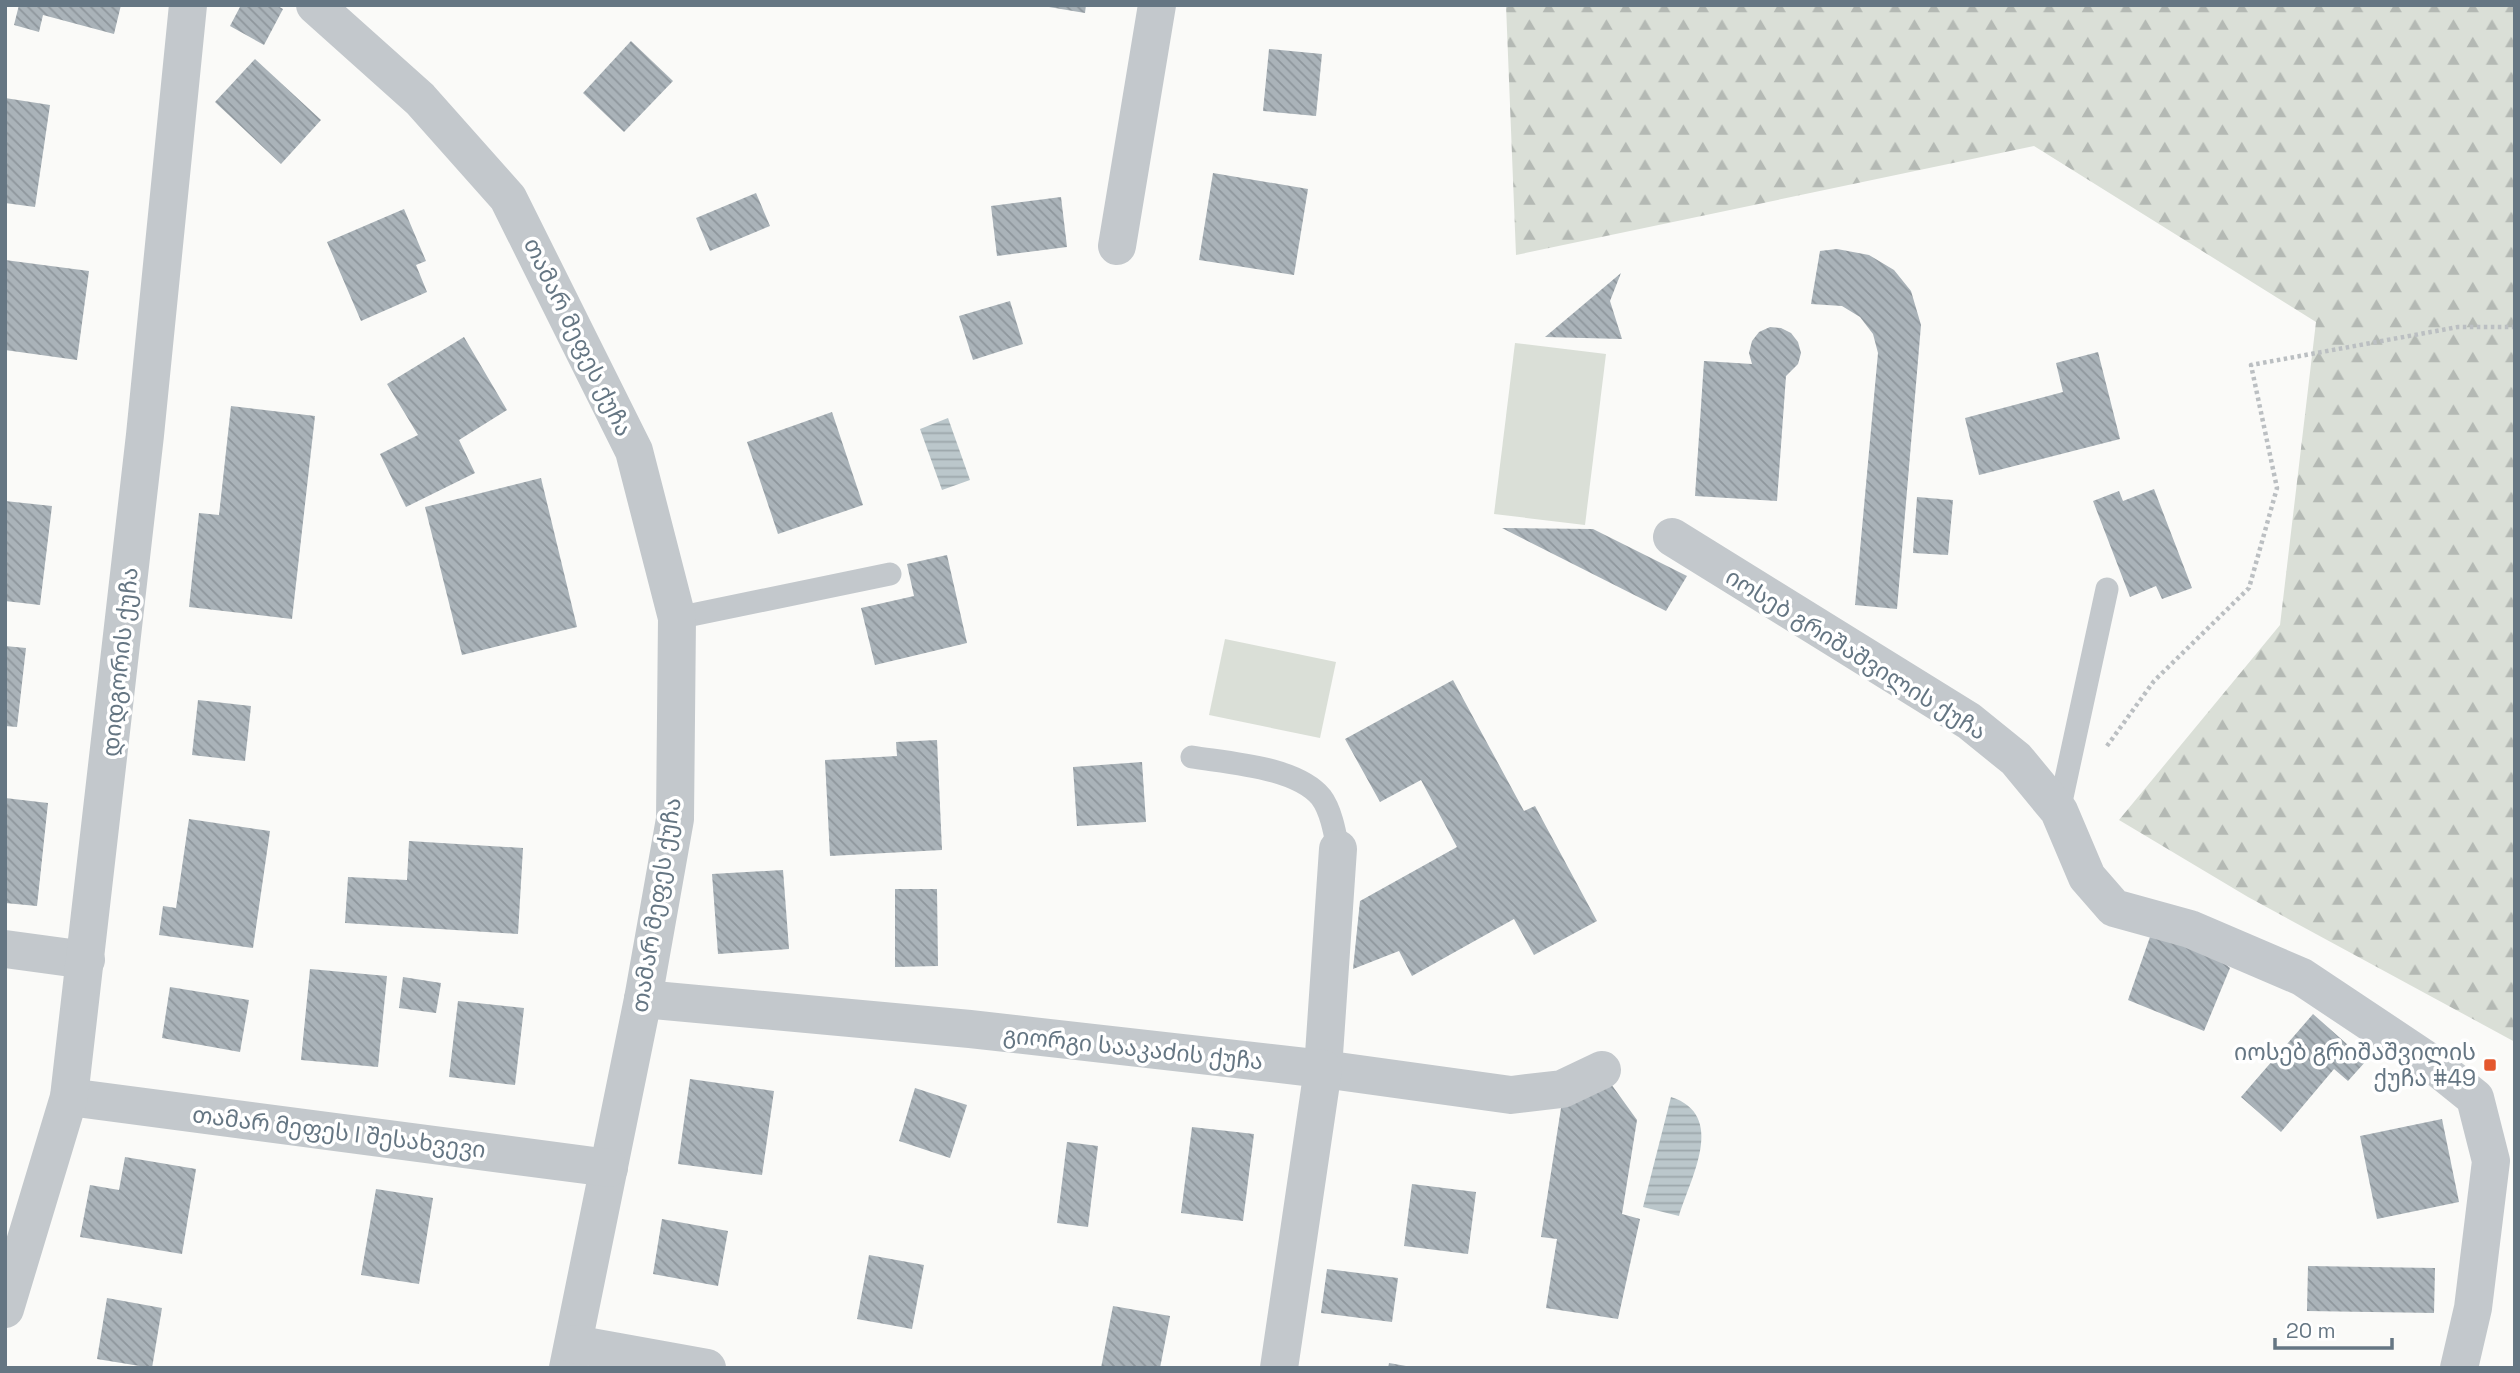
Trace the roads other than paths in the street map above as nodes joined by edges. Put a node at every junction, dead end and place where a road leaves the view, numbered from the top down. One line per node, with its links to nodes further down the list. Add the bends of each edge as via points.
1 (188, 5): 13 (street, დიდგორის ქუჩა)
2 (315, 5): 8 (street, თამარ მეფეს ქუჩა, via 420,99 508,198 634,452)
3 (1157, 5): 4 (street)
4 (1117, 246)
5 (1672, 537): 10 (street, იოსებ გრიშაშვილის ქუჩა, via 1969,721 2016,759)
6 (890, 574): 8 (lane)
7 (2107, 589): 10 (lane)
8 (677, 618): 14 (street, თამარ მეფეს ქუჩა, via 674,819)
9 (1192, 757): 11 (lane, via 1268,770 1301,781 1322,798)
10 (2059, 811): 23 (street, იოსებ გრიშაშვილის ქუჩა, via 2087,877 2114,908 2189,929 2302,977 2434,1065 2474,1098 2491,1161 2473,1308)
11 (1338, 849): 15 (street)
12 (5, 949): 13 (street)
13 (86, 960): 17 (street, დიდგორის ქუჩა)
14 (643, 999): 15 (street, გიორგი სააკაძის ქუჩა, via 970,1029); 18 (street, თამარ მეფეს ქუჩა)
15 (1322, 1069): 16 (street, გიორგი სააკაძის ქუჩა, via 1511,1095 1562,1089); 22 (street)
16 (1602, 1070)
17 (69, 1097): 18 (street, თამარ მეფეს I შესახვევი); 19 (street, დიდგორის ქუჩა)
18 (609, 1168): 20 (street, თამარ მეფეს ქუჩა)
19 (5, 1309)
20 (571, 1356): 21 (street)
21 (707, 1368)
22 (1279, 1368)
23 (2459, 1368)

